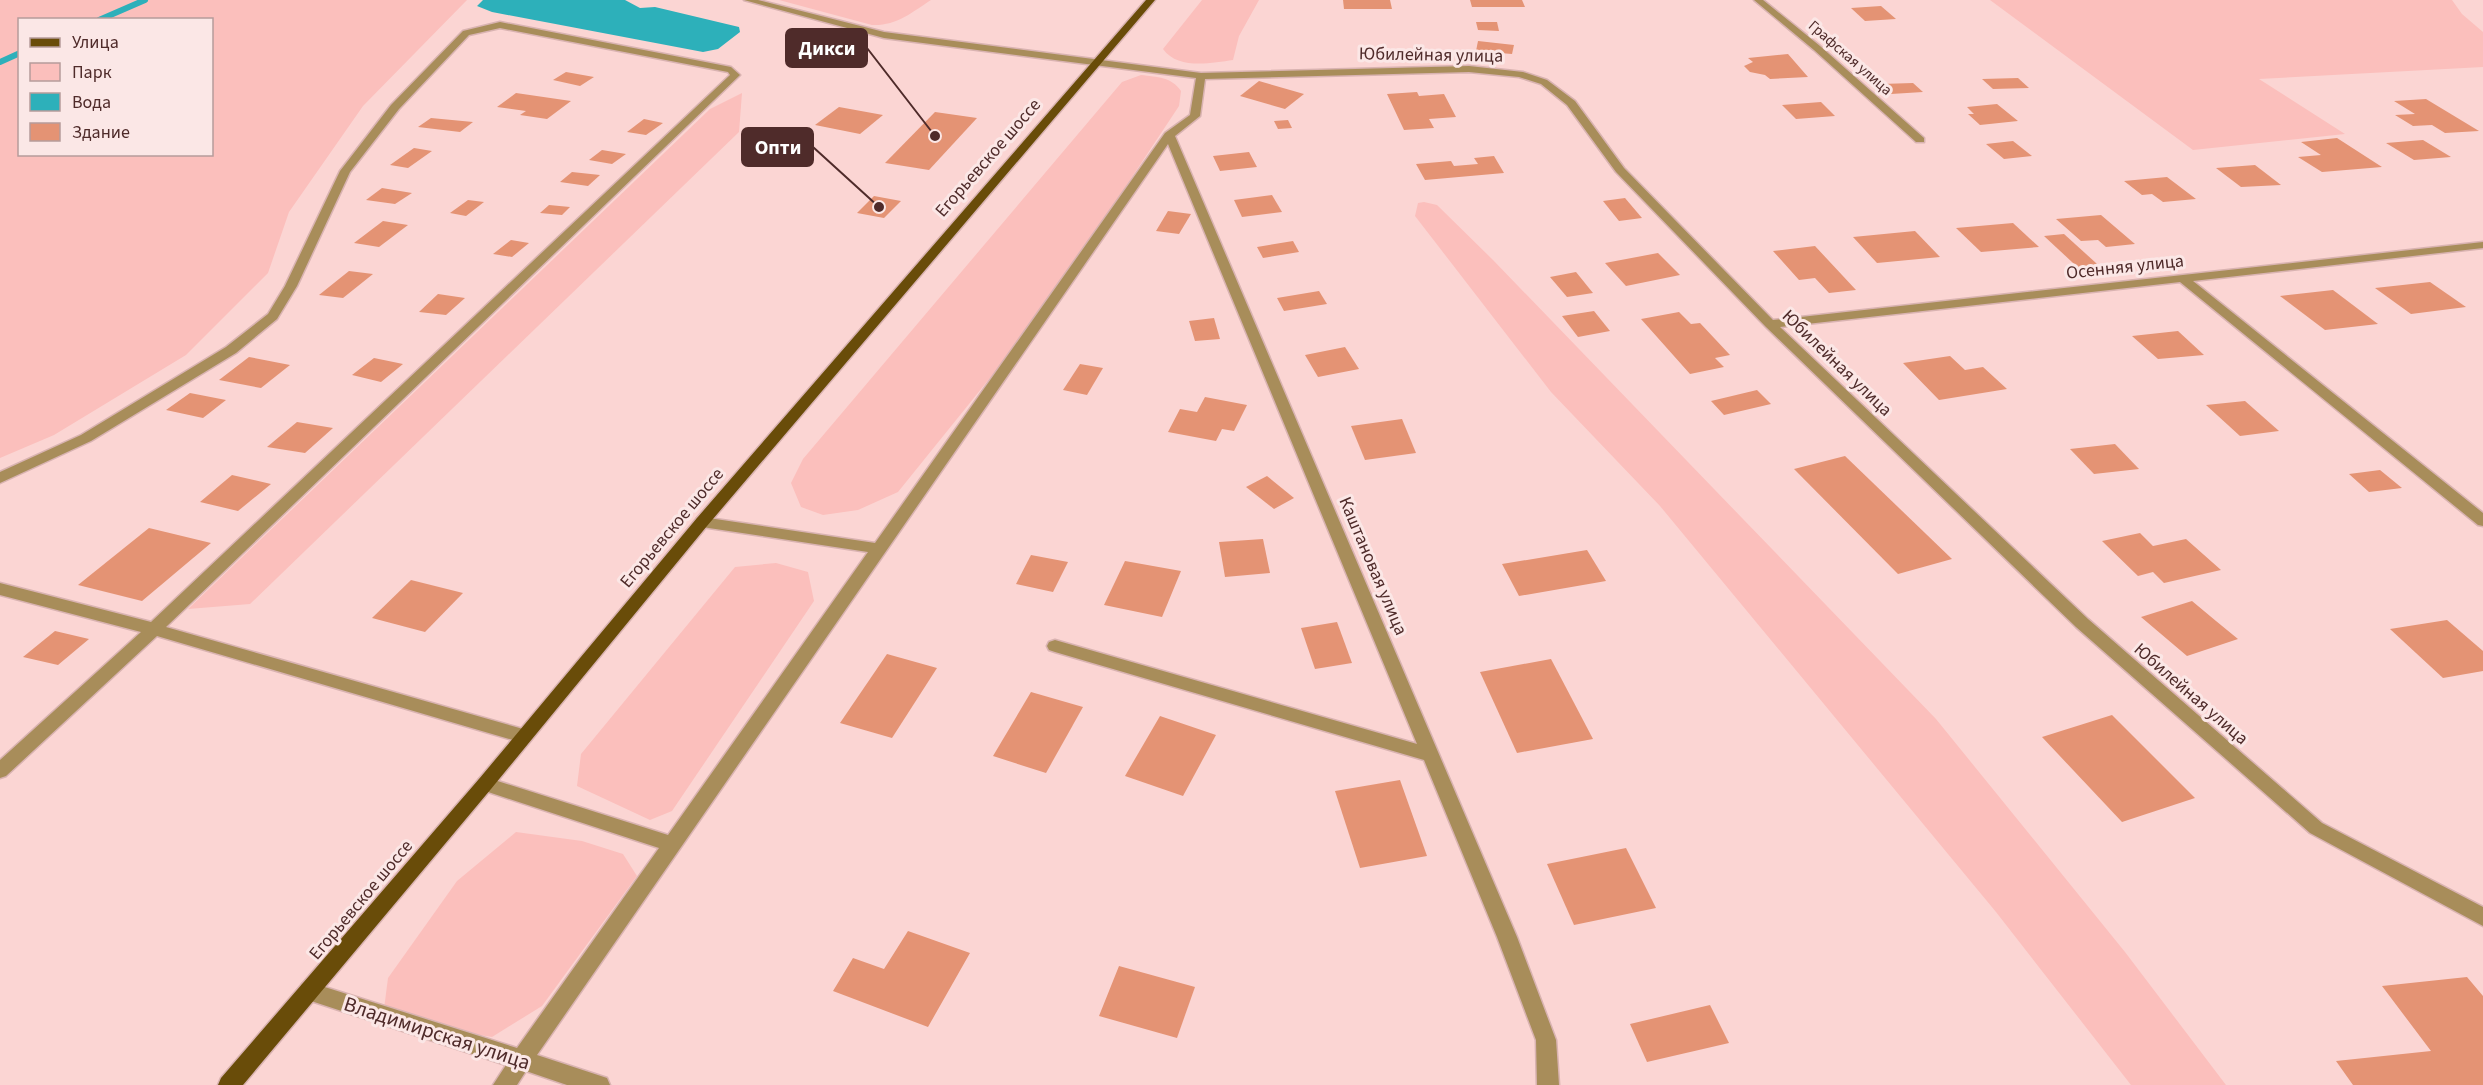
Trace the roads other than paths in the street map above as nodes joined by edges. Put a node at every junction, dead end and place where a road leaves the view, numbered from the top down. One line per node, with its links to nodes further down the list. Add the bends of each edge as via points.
1 (748, 0): 4 (street, Юбилейная улица, via 884,35)
2 (1151, 0): 4 (main road, Егорьевское шоссе)
3 (1758, 0): 7 (street, Графская улица)
4 (1096, 64): 5 (street, Юбилейная улица); 13 (main road, Егорьевское шоссе)
5 (1201, 76): 6 (street, via 1195,116); 10 (street, Юбилейная улица, via 1469,69 1520,74 1544,82 1571,103 1620,170)
6 (1170, 135): 14 (street); 19 (street, Каштановая улица)
7 (1920, 140)
8 (2481, 247): 9 (street, Осенняя улица)
9 (2182, 278): 10 (street, Осенняя улица); 12 (street)
10 (1770, 324): 23 (street, Юбилейная улица, via 2082,623 2316,828)
11 (0, 478): 16 (street, via 86,438 231,350 273,316 345,171 395,107 466,33 500,25 731,70 735,75)
12 (2483, 521)
13 (702, 522): 14 (street); 18 (main road, Егорьевское шоссе)
14 (880, 549): 22 (street)
15 (0, 589): 16 (street)
16 (154, 628): 18 (street); 20 (street)
17 (1055, 646): 19 (street)
18 (523, 736): 21 (main road, Егорьевское шоссе)
19 (1431, 755): 29 (street, Каштановая улица, via 1546,1040)
20 (0, 771)
21 (485, 784): 22 (street); 24 (main road, Егорьевское шоссе)
22 (673, 845): 25 (street)
23 (2483, 917)
24 (309, 991): 25 (street, Владимирская улица); 26 (main road, Егорьевское шоссе)
25 (522, 1061): 27 (street); 28 (street, Владимирская улица)
26 (229, 1085)
27 (504, 1085)
28 (599, 1085)
29 (1548, 1085)

